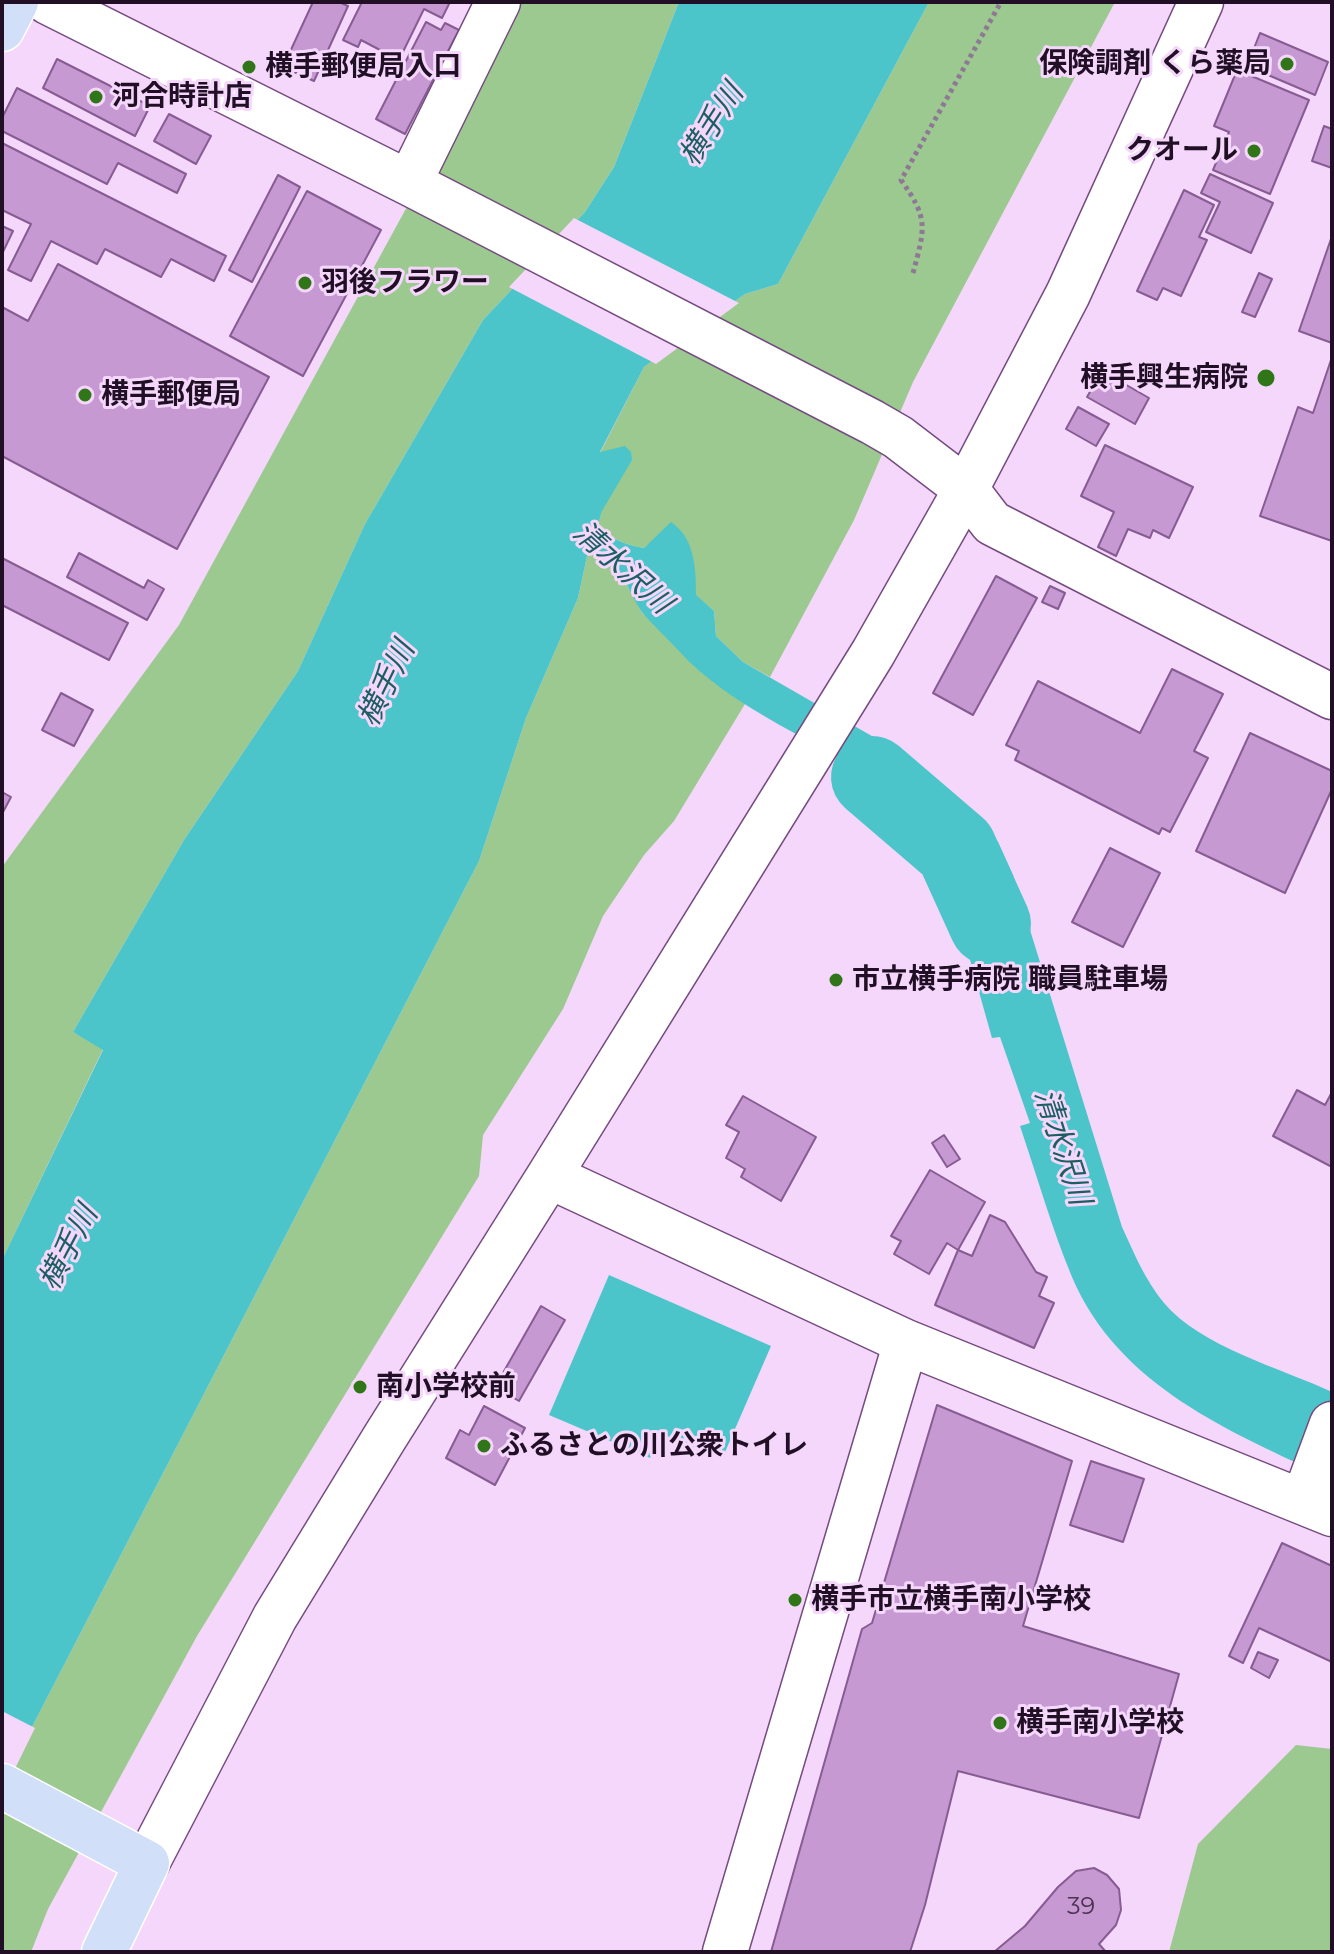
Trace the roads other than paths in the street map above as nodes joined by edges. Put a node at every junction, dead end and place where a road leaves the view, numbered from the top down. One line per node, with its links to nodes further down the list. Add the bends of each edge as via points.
1 (16, 2): 5 (main road)
2 (48, 2): 6 (street)
3 (498, 2): 6 (street)
4 (1201, 2): 7 (street, via 1068,294)
5 (2, 29)
6 (409, 183): 7 (street, via 872,422)
7 (966, 489): 8 (street, via 992,523); 9 (street, via 873,653)
8 (1332, 697)
9 (549, 1176): 10 (street); 14 (street, via 275,1617)
10 (906, 1342): 12 (street); 16 (street)
11 (1332, 1424): 12 (street)
12 (1315, 1498)
13 (2, 1786): 14 (main road)
14 (147, 1863): 15 (main road)
15 (104, 1952)
16 (725, 1952)

